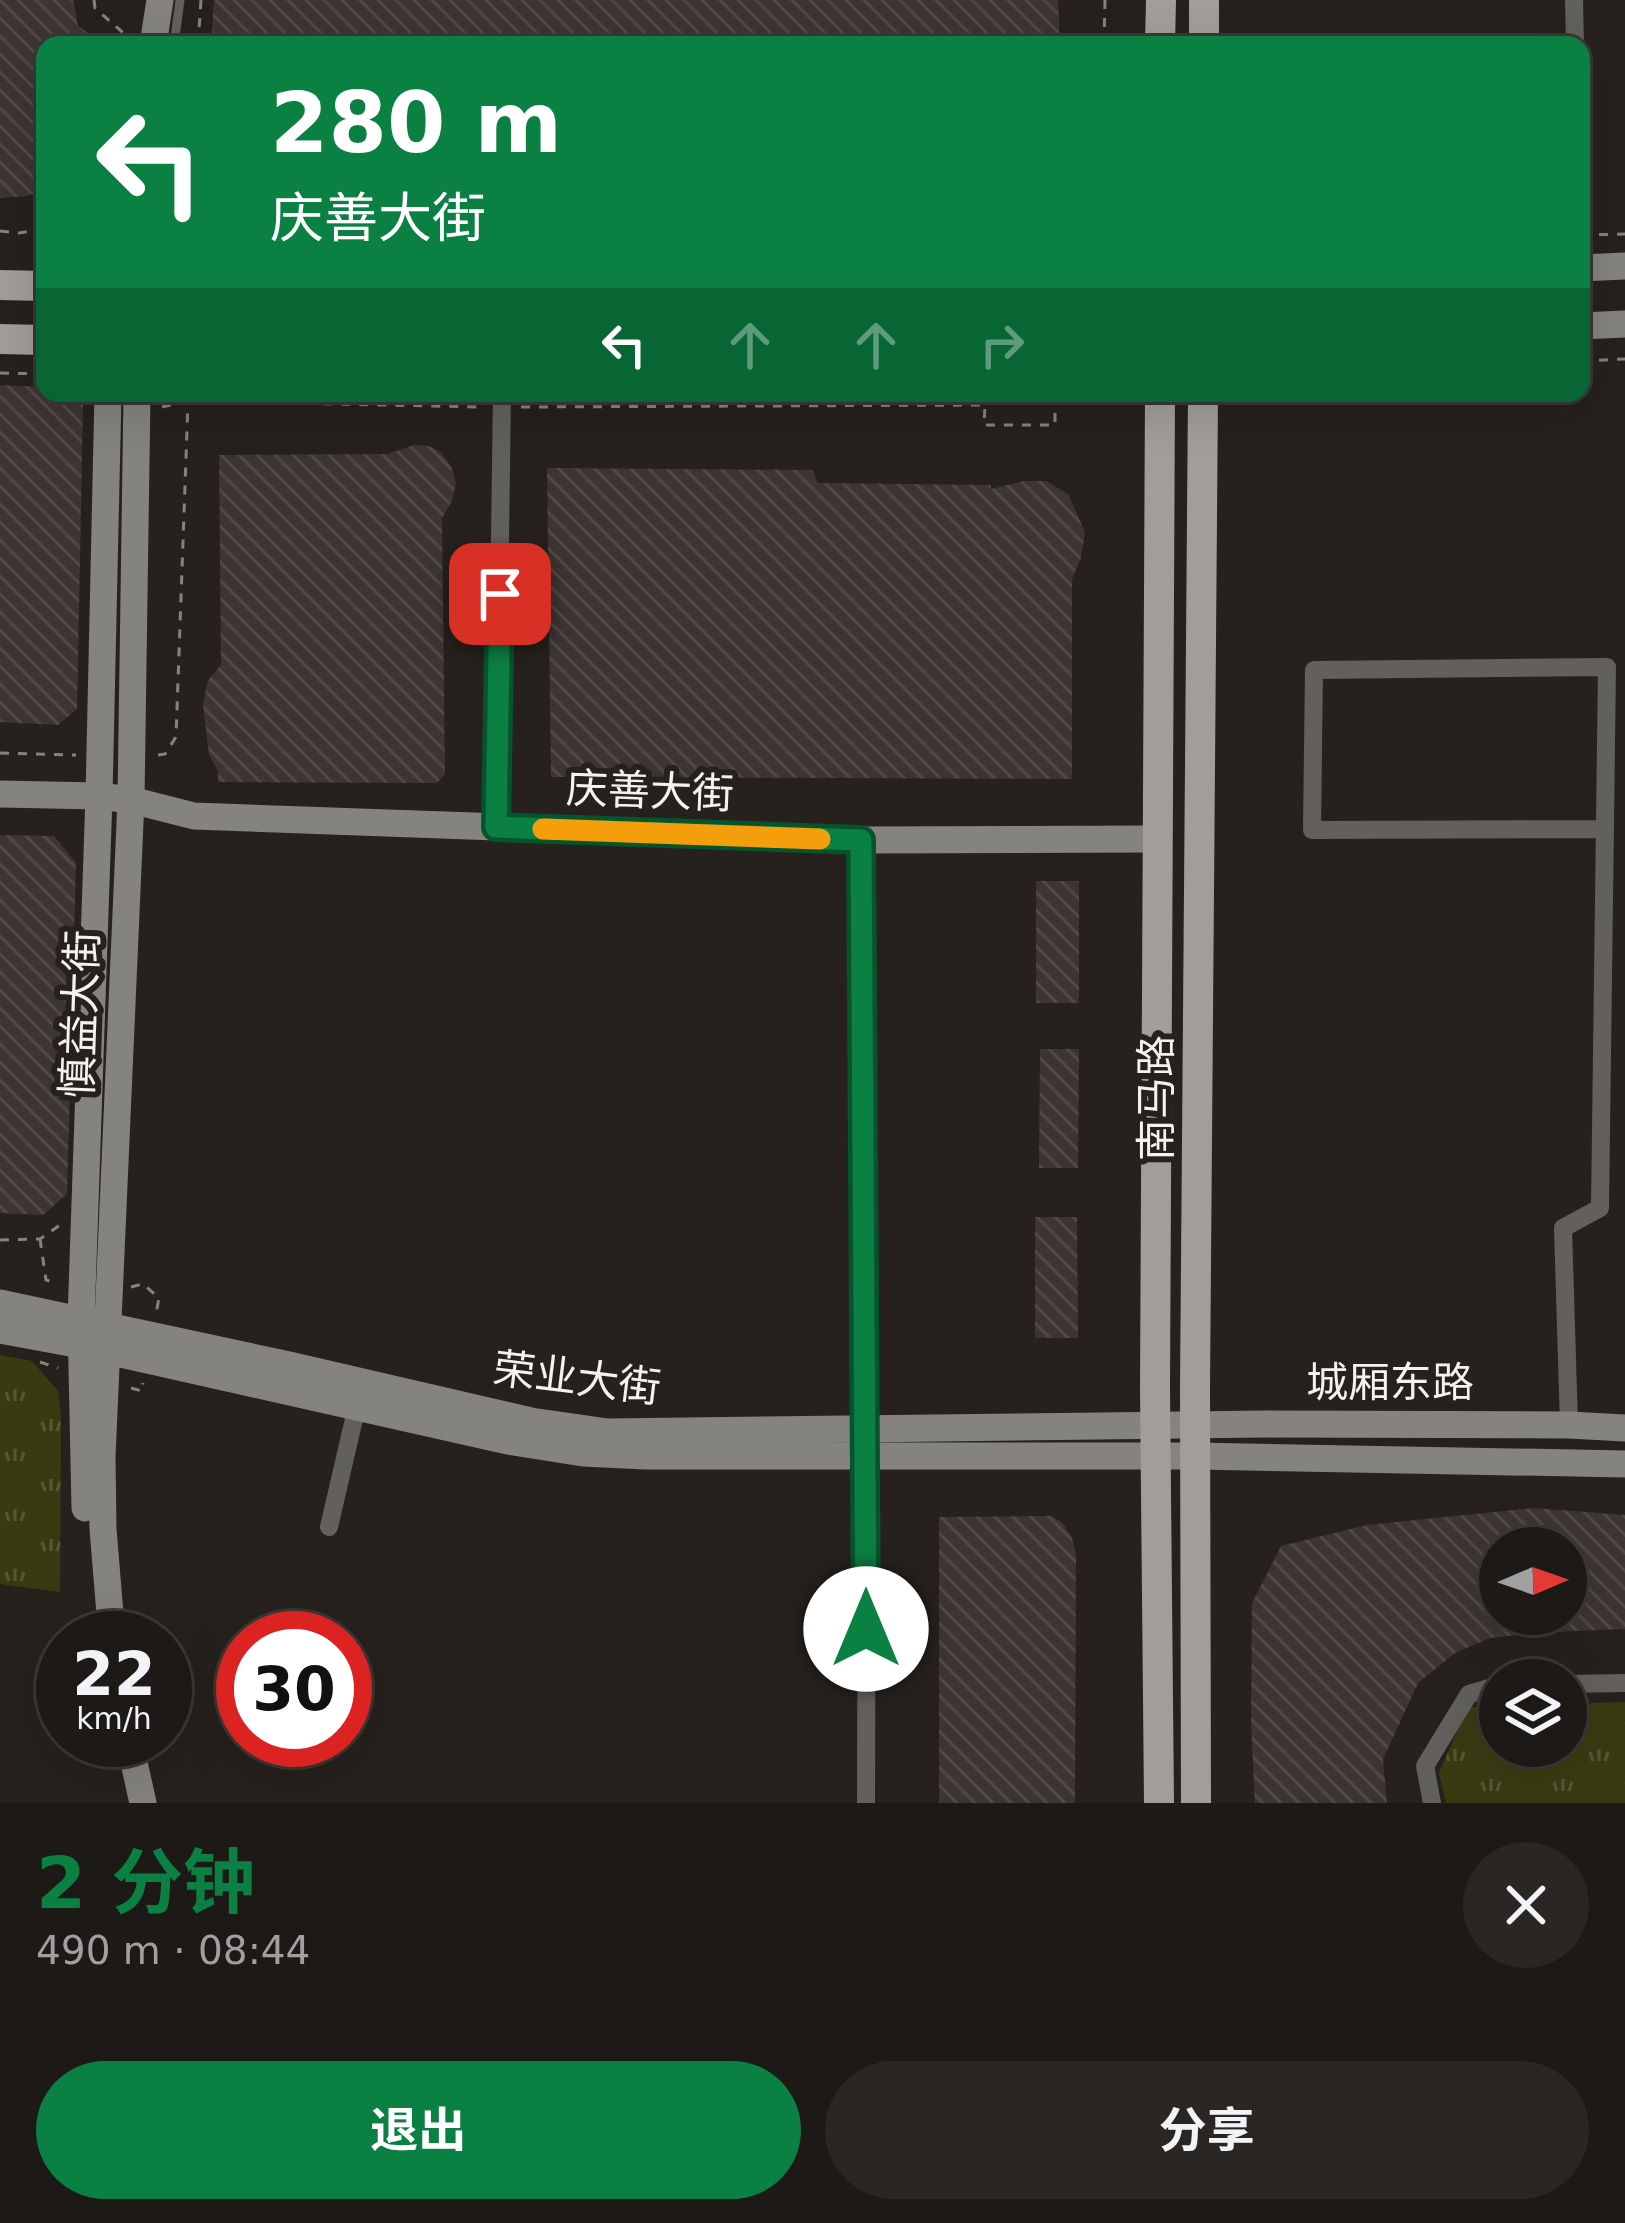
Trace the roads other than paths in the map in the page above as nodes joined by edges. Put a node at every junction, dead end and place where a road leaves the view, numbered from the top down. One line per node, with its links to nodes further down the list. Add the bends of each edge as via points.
1 (160, 0): 6 (street)
2 (180, 0): 7 (lane)
3 (1161, 0): 8 (main road)
4 (1204, 0): 9 (main road)
5 (1574, 0): 10 (street)
6 (154, 36)
7 (175, 36)
8 (1160, 36)
9 (1204, 36)
10 (1575, 36)
11 (1625, 266): 12 (street)
12 (1590, 268)
13 (0, 285): 14 (main road)
14 (36, 286)
15 (1625, 325): 16 (street)
16 (1590, 326)
17 (0, 339): 18 (main road)
18 (36, 340)
19 (108, 402): 25 (street, 慎益大街)
20 (502, 402): 27 (street)
21 (1160, 402): 29 (main road, 南马路)
22 (1203, 402): 40 (main road, 南马路)
23 (136, 403): 26 (street, 慎益大街)
24 (0, 794): 25 (street, 庆善大街)
25 (99, 796): 26 (street, 庆善大街); 35 (street, 慎益大街, via 86,1207)
26 (131, 800): 27 (street, 庆善大街, via 194,816); 35 (street, 慎益大街)
27 (496, 827): 30 (street, 庆善大街)
28 (1604, 829): 28 (street, via 1312,830 1314,670 1607,667); 32 (street)
29 (1156, 838): 30 (street, 庆善大街); 39 (main road, 南马路)
30 (861, 840): 41 (street)
31 (1625, 1002): 32 (street)
32 (1602, 1003): 37 (street, via 1600,1208 1563,1228)
33 (0, 1303): 35 (street, 荣业大街)
34 (0, 1330): 35 (street, 荣业大街)
35 (94, 1336): 36 (street, 荣业大街); 41 (street, 荣业大街, via 608,1432); 44 (street, 慎益大街, via 85,1531); 45 (street, 慎益大街)
36 (357, 1406): 41 (street, 荣业大街, via 584,1453); 43 (street)
37 (1569, 1425): 38 (street, 城厢东路); 40 (street, 城厢东路)
38 (1625, 1428)
39 (1155, 1441): 40 (street, 城厢东路); 41 (street, 荣业大街); 54 (main road, 南马路)
40 (1195, 1441): 42 (street, 城厢东路); 55 (main road, 南马路)
41 (866, 1443): 53 (street)
42 (1625, 1464)
43 (329, 1527)
44 (93, 1611)
45 (110, 1611)
46 (1587, 1684): 47 (street)
47 (1625, 1684)
48 (1479, 1691): 56 (street, via 1469,1694 1425,1766)
49 (118, 1767): 51 (street)
50 (135, 1767): 52 (street)
51 (125, 1803)
52 (143, 1803)
53 (866, 1803)
54 (1159, 1803)
55 (1196, 1803)
56 (1432, 1803)

